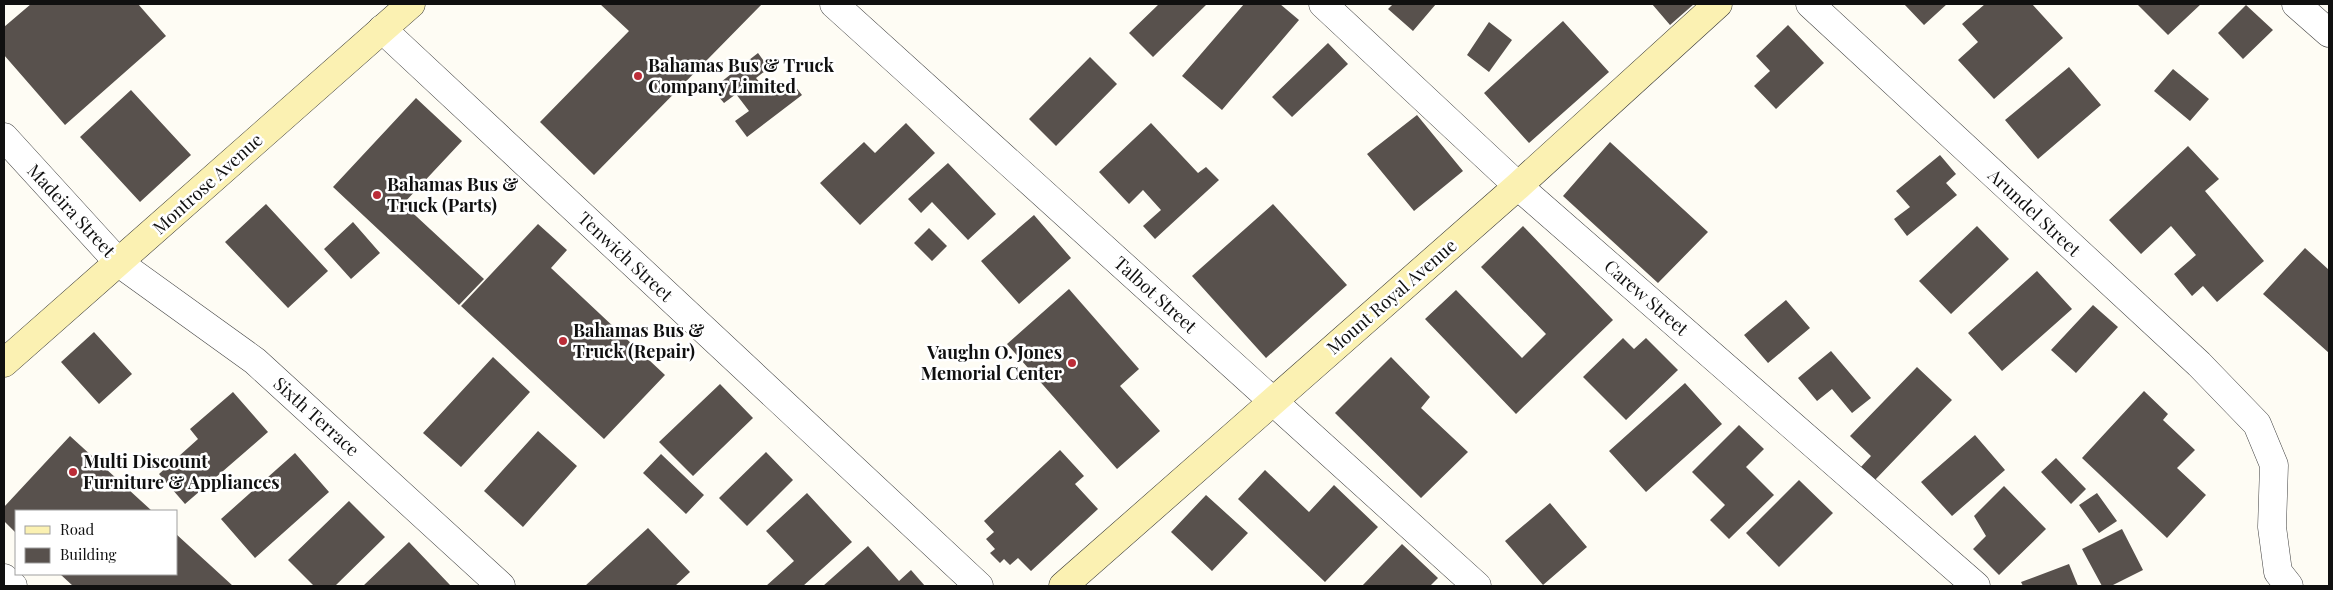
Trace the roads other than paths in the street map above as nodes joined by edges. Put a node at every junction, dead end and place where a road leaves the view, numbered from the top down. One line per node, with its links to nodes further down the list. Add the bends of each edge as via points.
1 (411, 4): 7 (street, Montrose Avenue)
2 (834, 4): 13 (street, Talbot Street)
3 (1323, 4): 10 (street, Carew Street)
4 (1718, 4): 10 (street, Mount Royal Avenue)
5 (1810, 4): 21 (street, Arundel Street, via 2199,364 2257,424 2274,465 2272,527 2278,572)
6 (2296, 4): 8 (street)
7 (382, 29): 11 (street, Montrose Avenue); 17 (street, Tenwich Street)
8 (2329, 34)
9 (4, 138): 11 (street, Madeira Street)
10 (1518, 186): 13 (street, Mount Royal Avenue); 20 (street, Carew Street)
11 (119, 263): 12 (street, Montrose Avenue); 16 (street, Sixth Terrace, via 255,361)
12 (4, 363)
13 (1273, 402): 18 (street, Mount Royal Avenue); 19 (street, Talbot Street)
14 (4, 578): 15 (street)
15 (13, 586)
16 (502, 586)
17 (979, 586)
18 (1063, 586)
19 (1477, 586)
20 (1976, 586)
21 (2289, 586)

